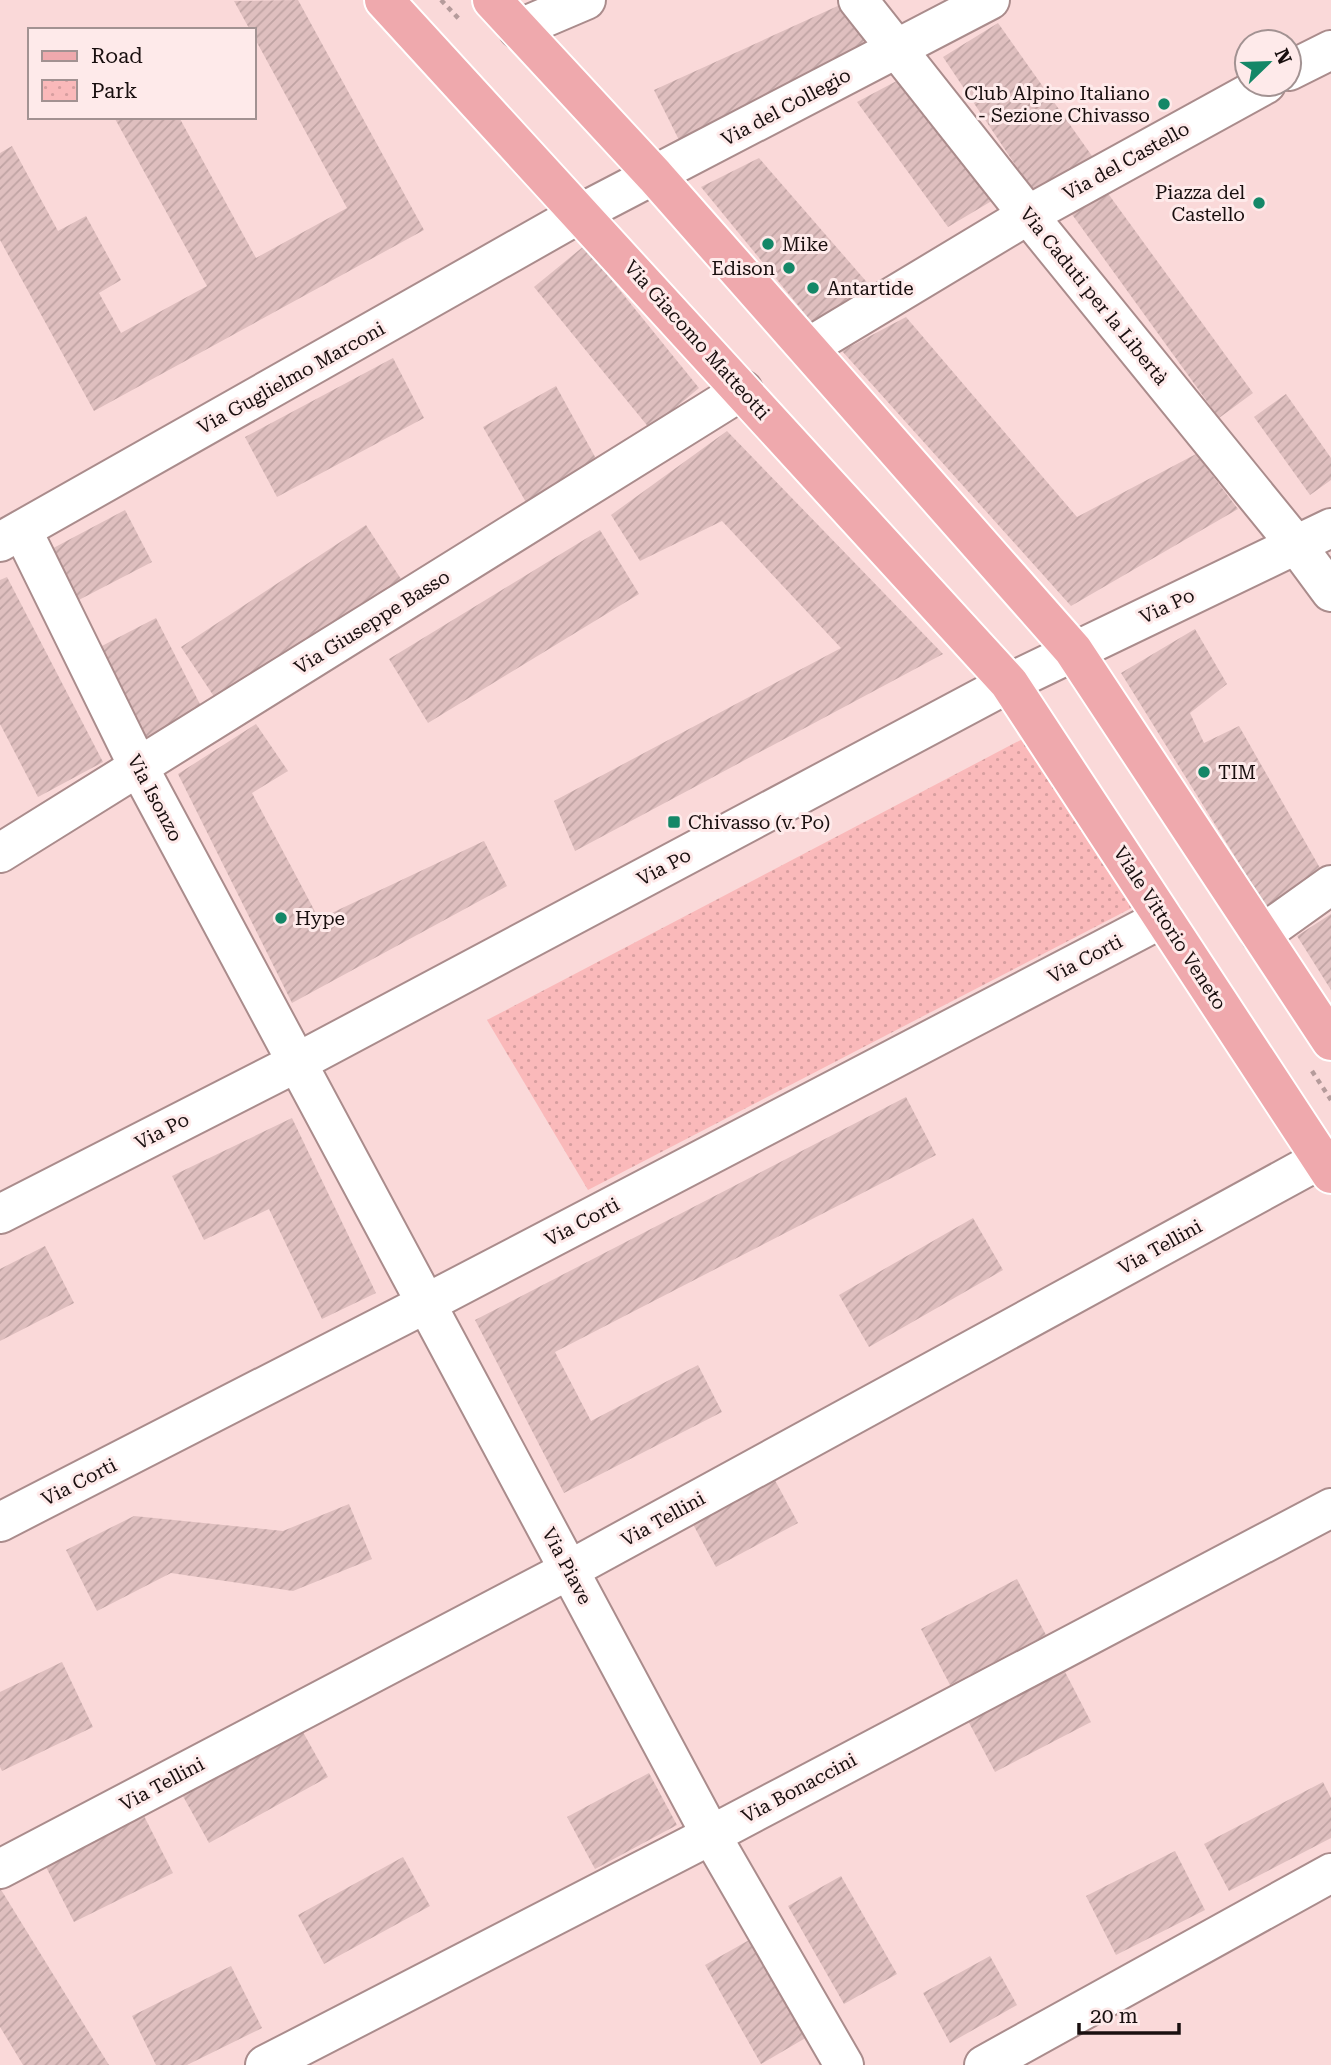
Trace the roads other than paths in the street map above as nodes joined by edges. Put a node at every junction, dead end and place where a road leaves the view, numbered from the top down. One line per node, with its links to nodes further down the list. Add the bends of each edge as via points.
1 (384, 0): 12 (main road, Via Giacomo Matteotti)
2 (492, 0): 6 (main road)
3 (586, 0): 6 (street)
4 (859, 0): 7 (street, Via Caduti per la Libertà)
5 (990, 0): 7 (street, Via del Collegio)
6 (518, 29): 11 (main road)
7 (898, 48): 11 (street, Via del Collegio); 13 (street, Via Caduti per la Libertà)
8 (1331, 50): 9 (street)
9 (1303, 64)
10 (1241, 98): 13 (street, Via del Castello)
11 (655, 176): 12 (street, Via del Collegio); 14 (main road)
12 (581, 213): 15 (main road, Via Giacomo Matteotti); 17 (street, Via Guglielmo Marconi)
13 (1028, 215): 14 (street, Via del Castello); 18 (street, Via Caduti per la Libertà)
14 (807, 348): 20 (main road)
15 (743, 390): 21 (main road, Via Giacomo Matteotti); 22 (street, Via Giuseppe Basso)
16 (1331, 528): 18 (street, Via Po)
17 (11, 536): 22 (street, Via Isonzo)
18 (1297, 545): 19 (street, Via Caduti per la Libertà); 20 (street, Via Po)
19 (1331, 592)
20 (1073, 650): 21 (street, Via Po); 26 (main road)
21 (1009, 683): 25 (main road, Viale Vittorio Veneto); 28 (street, Via Po)
22 (139, 768): 23 (street, Via Giuseppe Basso); 28 (street, Via Isonzo)
23 (0, 853)
24 (1331, 886): 26 (street)
25 (1163, 918): 29 (main road, Viale Vittorio Veneto); 31 (street, Via Corti)
26 (1261, 935): 27 (main road)
27 (1331, 1041)
28 (298, 1062): 30 (street, Via Po); 31 (street, Via Piave)
29 (1326, 1166): 34 (street, Via Tellini)
30 (0, 1214)
31 (427, 1303): 33 (street, Via Corti); 34 (street, Via Piave)
32 (1331, 1508): 35 (street, Via Bonaccini)
33 (0, 1522)
34 (569, 1570): 35 (street, Via Piave); 36 (street, Via Tellini)
35 (711, 1835): 38 (street, Via Bonaccini); 39 (street, Via Piave)
36 (0, 1869)
37 (1331, 1873): 40 (street)
38 (265, 2065)
39 (844, 2065)
40 (984, 2065)

